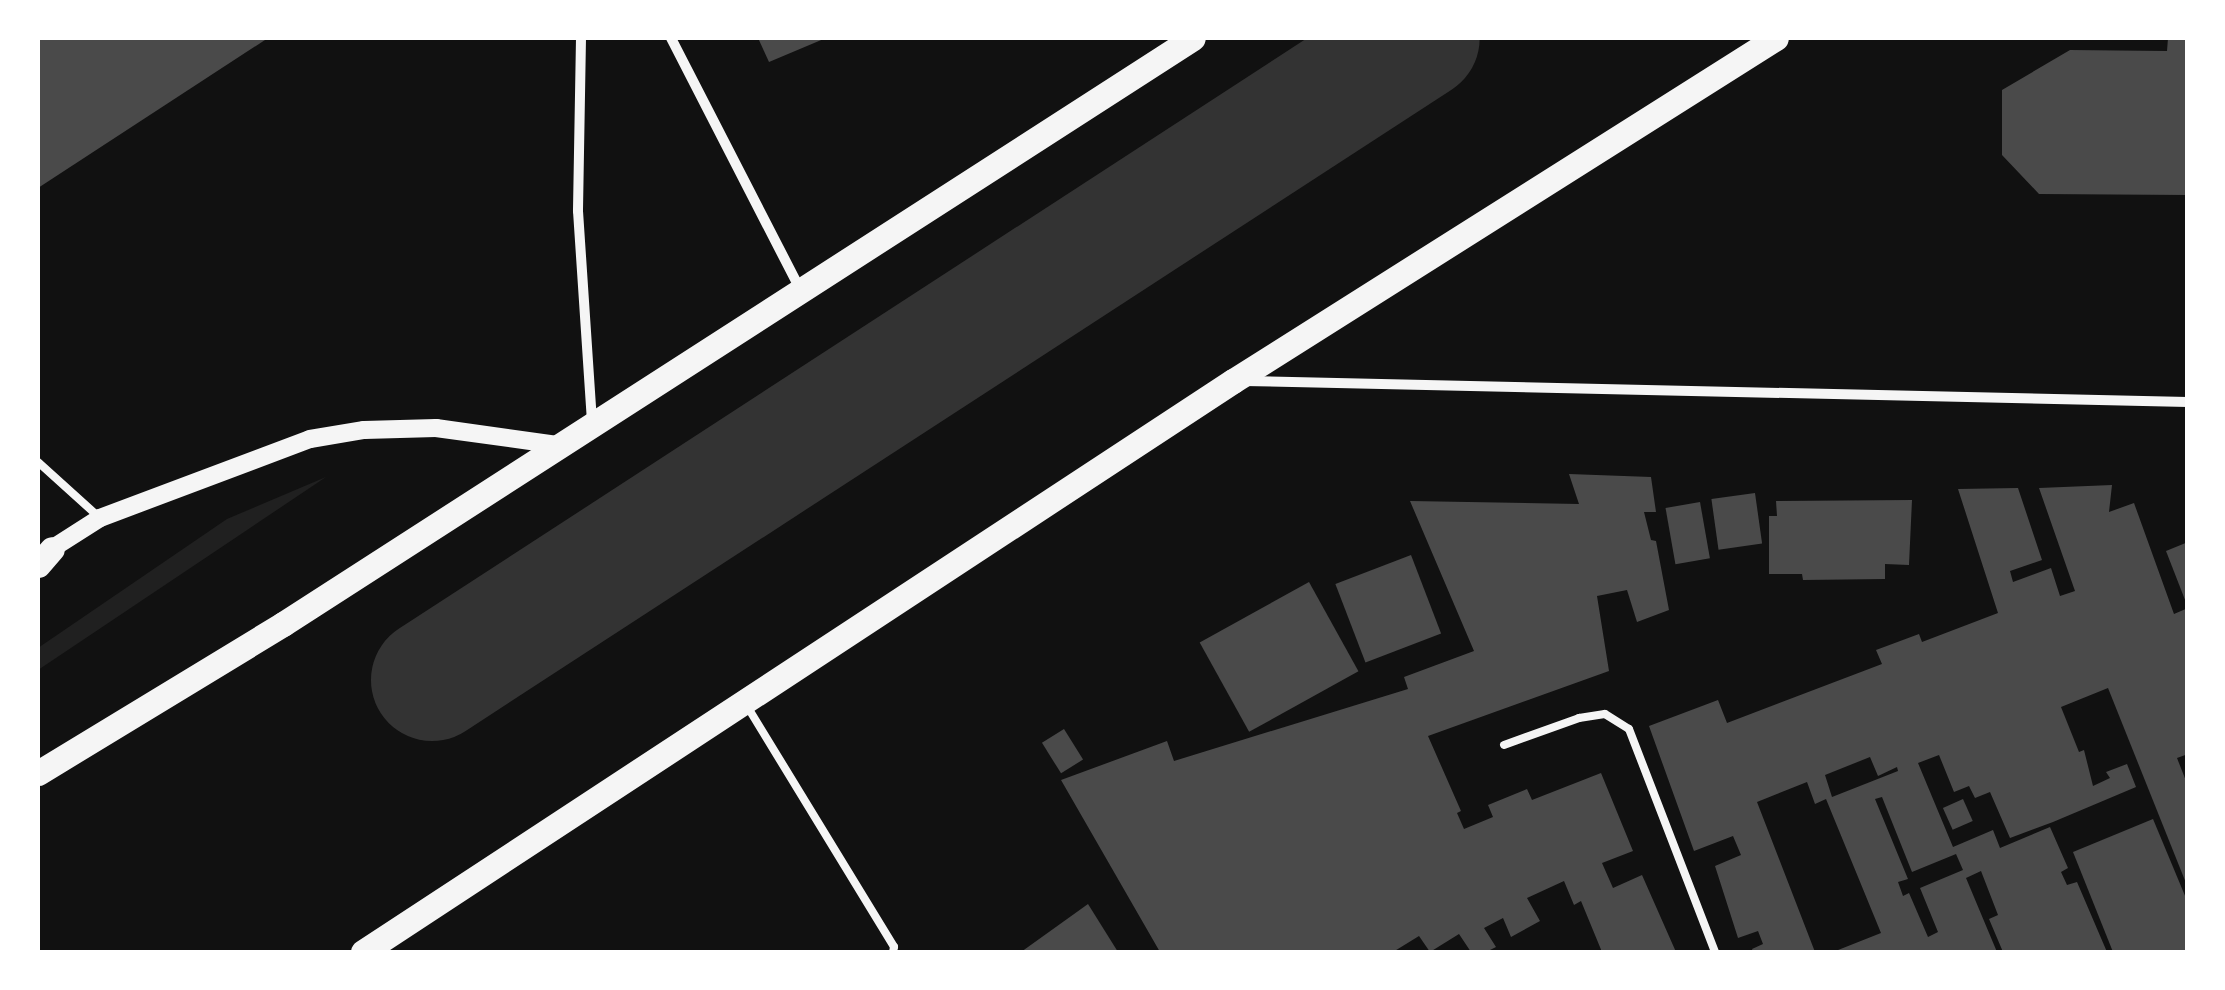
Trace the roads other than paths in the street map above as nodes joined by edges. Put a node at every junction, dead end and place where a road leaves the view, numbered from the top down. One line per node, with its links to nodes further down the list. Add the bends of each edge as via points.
1 (580, 38): 10 (street, via 578,211)
2 (671, 38): 7 (street)
3 (1192, 38): 7 (main road)
4 (1749, 38): 6 (main road)
5 (1776, 38): 6 (main road)
6 (1711, 76): 8 (main road)
7 (800, 290): 10 (main road)
8 (1232, 380): 9 (street); 15 (main road)
9 (2188, 402)
10 (592, 423): 11 (main road)
11 (559, 445): 13 (street, via 436,428 364,430 310,439); 17 (main road)
12 (38, 462): 13 (lane)
13 (100, 518): 14 (street)
14 (42, 557)
15 (745, 702): 18 (main road); 19 (lane)
16 (1504, 745): 20 (lane, via 1605,714 1629,729)
17 (38, 773)
18 (363, 952)
19 (893, 952)
20 (1715, 952)

